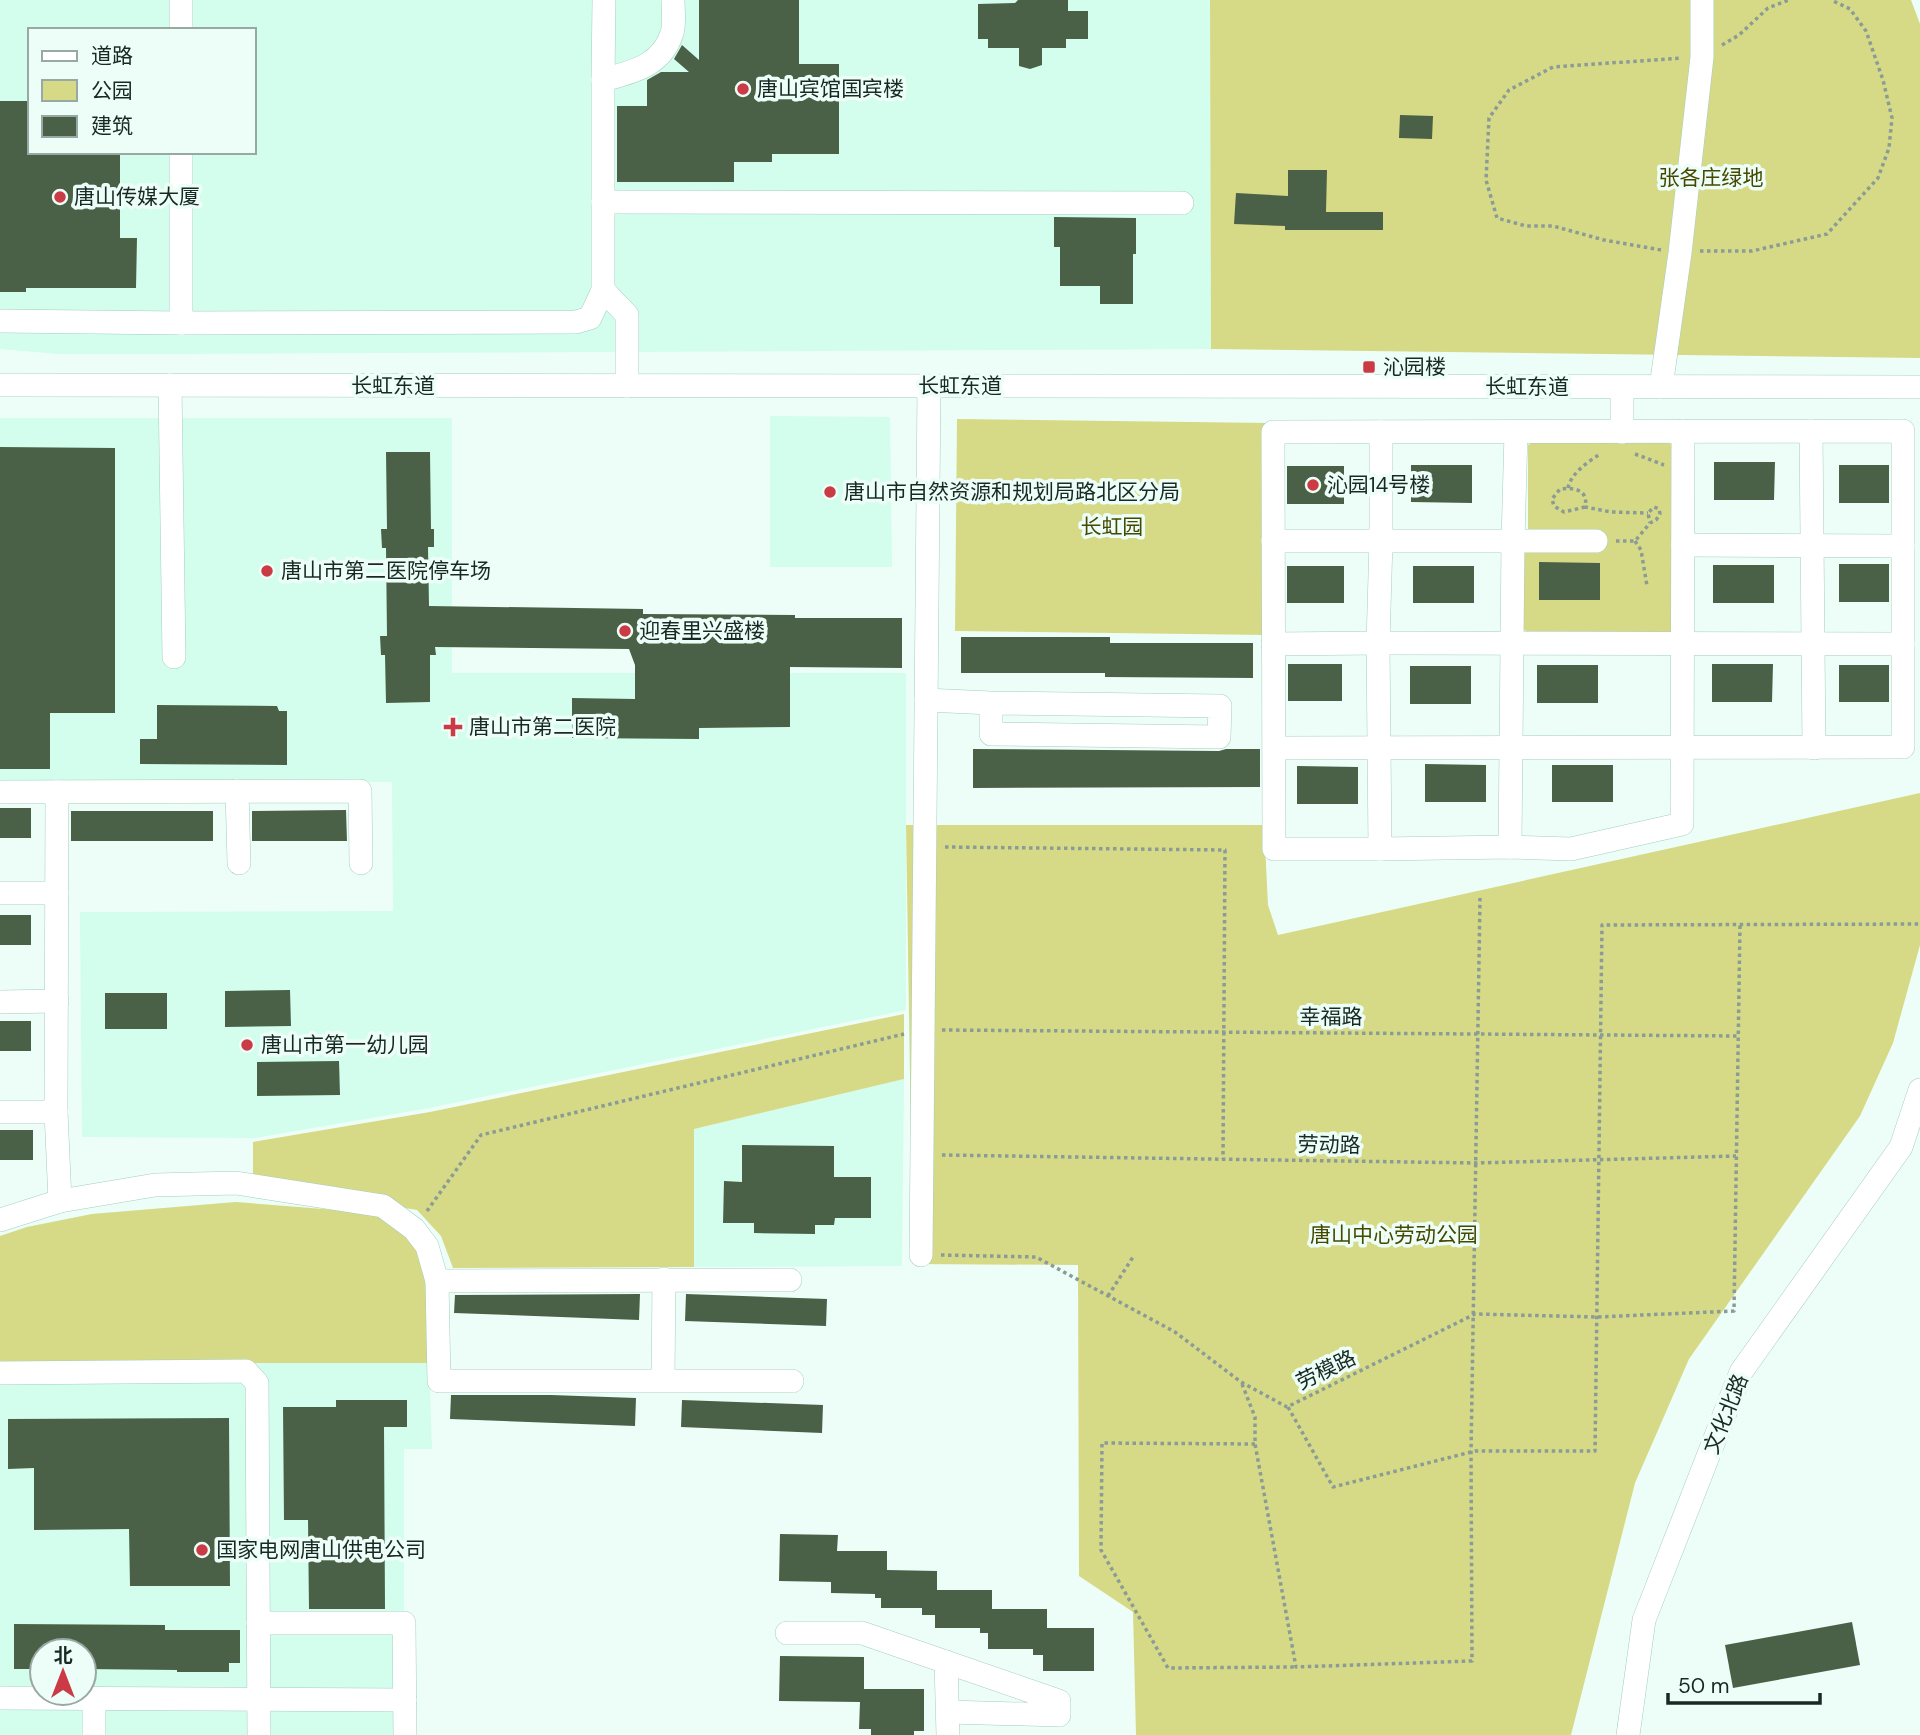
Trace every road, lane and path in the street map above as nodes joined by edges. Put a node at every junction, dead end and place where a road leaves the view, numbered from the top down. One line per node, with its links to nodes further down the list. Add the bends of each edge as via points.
1 (181, 0): 7 (street)
2 (604, 0): 9 (street)
3 (673, 0): 9 (street, via 673,32 658,58)
4 (1702, 0): 8 (street)
5 (1789, 0): 8 (path, via 1768,8 1739,35)
6 (1831, 0): 13 (path, via 1850,9 1866,31 1883,80 1892,118 1889,148 1878,178 1827,234 1752,251)
7 (181, 28)
8 (1702, 57): 13 (street); 13 (path, via 1553,67 1509,90 1489,118 1486,180 1497,218)
9 (603, 80): 11 (street)
10 (181, 154): 16 (street)
11 (603, 202): 12 (street); 14 (street)
12 (1182, 203)
13 (1680, 253): 22 (street)
14 (603, 290): 16 (street, via 590,318 576,322); 19 (street, via 627,315)
15 (0, 321): 16 (street)
16 (181, 323)
17 (0, 385): 18 (street, 长虹东道)
18 (170, 385): 19 (street, 长虹东道); 51 (street)
19 (627, 386): 20 (street, 长虹东道)
20 (929, 386): 21 (street, 长虹东道); 52 (street)
21 (1622, 387): 22 (street, 长虹东道); 28 (street)
22 (1661, 387): 23 (street, 长虹东道)
23 (1920, 387)
24 (1683, 431): 25 (street); 28 (street); 41 (street)
25 (1811, 431): 42 (street); 43 (street, via 1903,431)
26 (1381, 432): 27 (street); 36 (street, via 1273,432); 37 (street)
27 (1516, 432): 28 (street); 38 (street)
28 (1622, 432)
29 (1610, 452): 32 (path, via 1580,468)
30 (1634, 454): 31 (path)
31 (1669, 467)
32 (1568, 488): 33 (path, via 1585,495); 33 (path, via 1554,496 1554,506 1564,512)
33 (1585, 507): 34 (path)
34 (1648, 513): 35 (path); 35 (path, via 1654,507 1659,509 1660,514)
35 (1650, 523): 40 (path)
36 (1273, 541): 37 (street); 50 (street)
37 (1381, 541): 38 (street); 45 (street)
38 (1513, 541): 39 (street); 46 (street)
39 (1596, 541): 40 (path)
40 (1635, 541): 44 (path)
41 (1683, 545): 42 (street); 47 (street)
42 (1812, 545): 43 (street); 48 (street)
43 (1903, 545): 49 (street)
44 (1647, 586)
45 (1378, 643): 46 (street); 50 (street); 55 (street)
46 (1511, 643): 47 (street); 56 (street)
47 (1683, 643): 48 (street); 57 (street)
48 (1813, 643): 49 (street); 58 (street)
49 (1903, 643): 58 (street, via 1903,747)
50 (1273, 644): 54 (street)
51 (174, 657)
52 (926, 700): 53 (street); 74 (street)
53 (991, 703): 53 (street, via 1220,706 1219,737 991,734)
54 (1274, 748): 55 (street); 64 (street, via 1274,849)
55 (1380, 748): 56 (street); 64 (street)
56 (1511, 748): 57 (street); 63 (street)
57 (1683, 748): 58 (street); 63 (street, via 1682,824 1571,849)
58 (1814, 748)
59 (237, 791): 61 (street); 65 (street); 66 (street, via 360,790)
60 (0, 792): 61 (street)
61 (57, 792): 68 (street)
62 (939, 847): 75 (path, via 1225,850)
63 (1510, 847): 64 (street)
64 (1380, 849)
65 (239, 863)
66 (361, 863)
67 (0, 893): 68 (street)
68 (57, 893): 72 (street)
69 (1480, 898): 76 (path)
70 (1740, 924): 71 (path); 77 (path, via 1602,925); 78 (path)
71 (1920, 924)
72 (57, 1001): 73 (street); 81 (street)
73 (0, 1002)
74 (923, 1030): 75 (path, 幸福路); 82 (street); 89 (path, 幸福路, via 481,1135)
75 (1224, 1032): 76 (path, 幸福路); 84 (path)
76 (1478, 1034): 77 (path, 幸福路); 86 (path)
77 (1600, 1034): 78 (path, 幸福路); 85 (path)
78 (1738, 1036): 83 (path)
79 (1920, 1090): 118 (street, 文化北路, via 1900,1147 1741,1372 1644,1620)
80 (0, 1112): 81 (street)
81 (56, 1112): 87 (street)
82 (922, 1154): 84 (path, 劳动路); 90 (street)
83 (1737, 1156): 85 (path, 劳动路); 97 (path, 劳模路, via 1734,1311)
84 (1223, 1159): 86 (path, 劳动路)
85 (1599, 1160): 86 (path, 劳动路); 97 (path)
86 (1476, 1163): 96 (path)
87 (60, 1201): 88 (street); 89 (street, via 155,1185 236,1182 383,1206)
88 (0, 1220)
89 (414, 1229): 94 (street, via 427,1246)
90 (921, 1255): 95 (path, 劳模路, via 1036,1257)
91 (1133, 1257): 95 (path)
92 (664, 1279): 93 (street); 94 (street); 99 (street)
93 (790, 1280)
94 (437, 1281): 99 (street, via 439,1381)
95 (1108, 1296): 101 (path, 劳模路, via 1175,1332)
96 (1473, 1316): 97 (path, 劳模路); 102 (path, 劳模路); 104 (path)
97 (1597, 1317): 104 (path, via 1595,1451)
98 (0, 1373): 105 (street, via 246,1371 257,1382)
99 (663, 1380): 100 (street)
100 (792, 1381)
101 (1241, 1382): 102 (path, 劳模路); 103 (path, via 1255,1417)
102 (1287, 1407): 104 (path, via 1334,1487)
103 (1255, 1444): 108 (path); 108 (path, via 1102,1443 1101,1550 1168,1668)
104 (1471, 1452): 108 (path, via 1472,1661)
105 (258, 1623): 112 (street, via 404,1623); 116 (street)
106 (787, 1633): 107 (street, via 862,1633)
107 (946, 1662): 114 (street); 114 (street, via 1059,1701 1059,1715)
108 (1296, 1667)
109 (0, 1698): 110 (street)
110 (28, 1698)
111 (98, 1699): 112 (street)
112 (405, 1700): 117 (street)
113 (94, 1707): 115 (street)
114 (948, 1723)
115 (94, 1735)
116 (259, 1735)
117 (405, 1735)
118 (1628, 1735)

